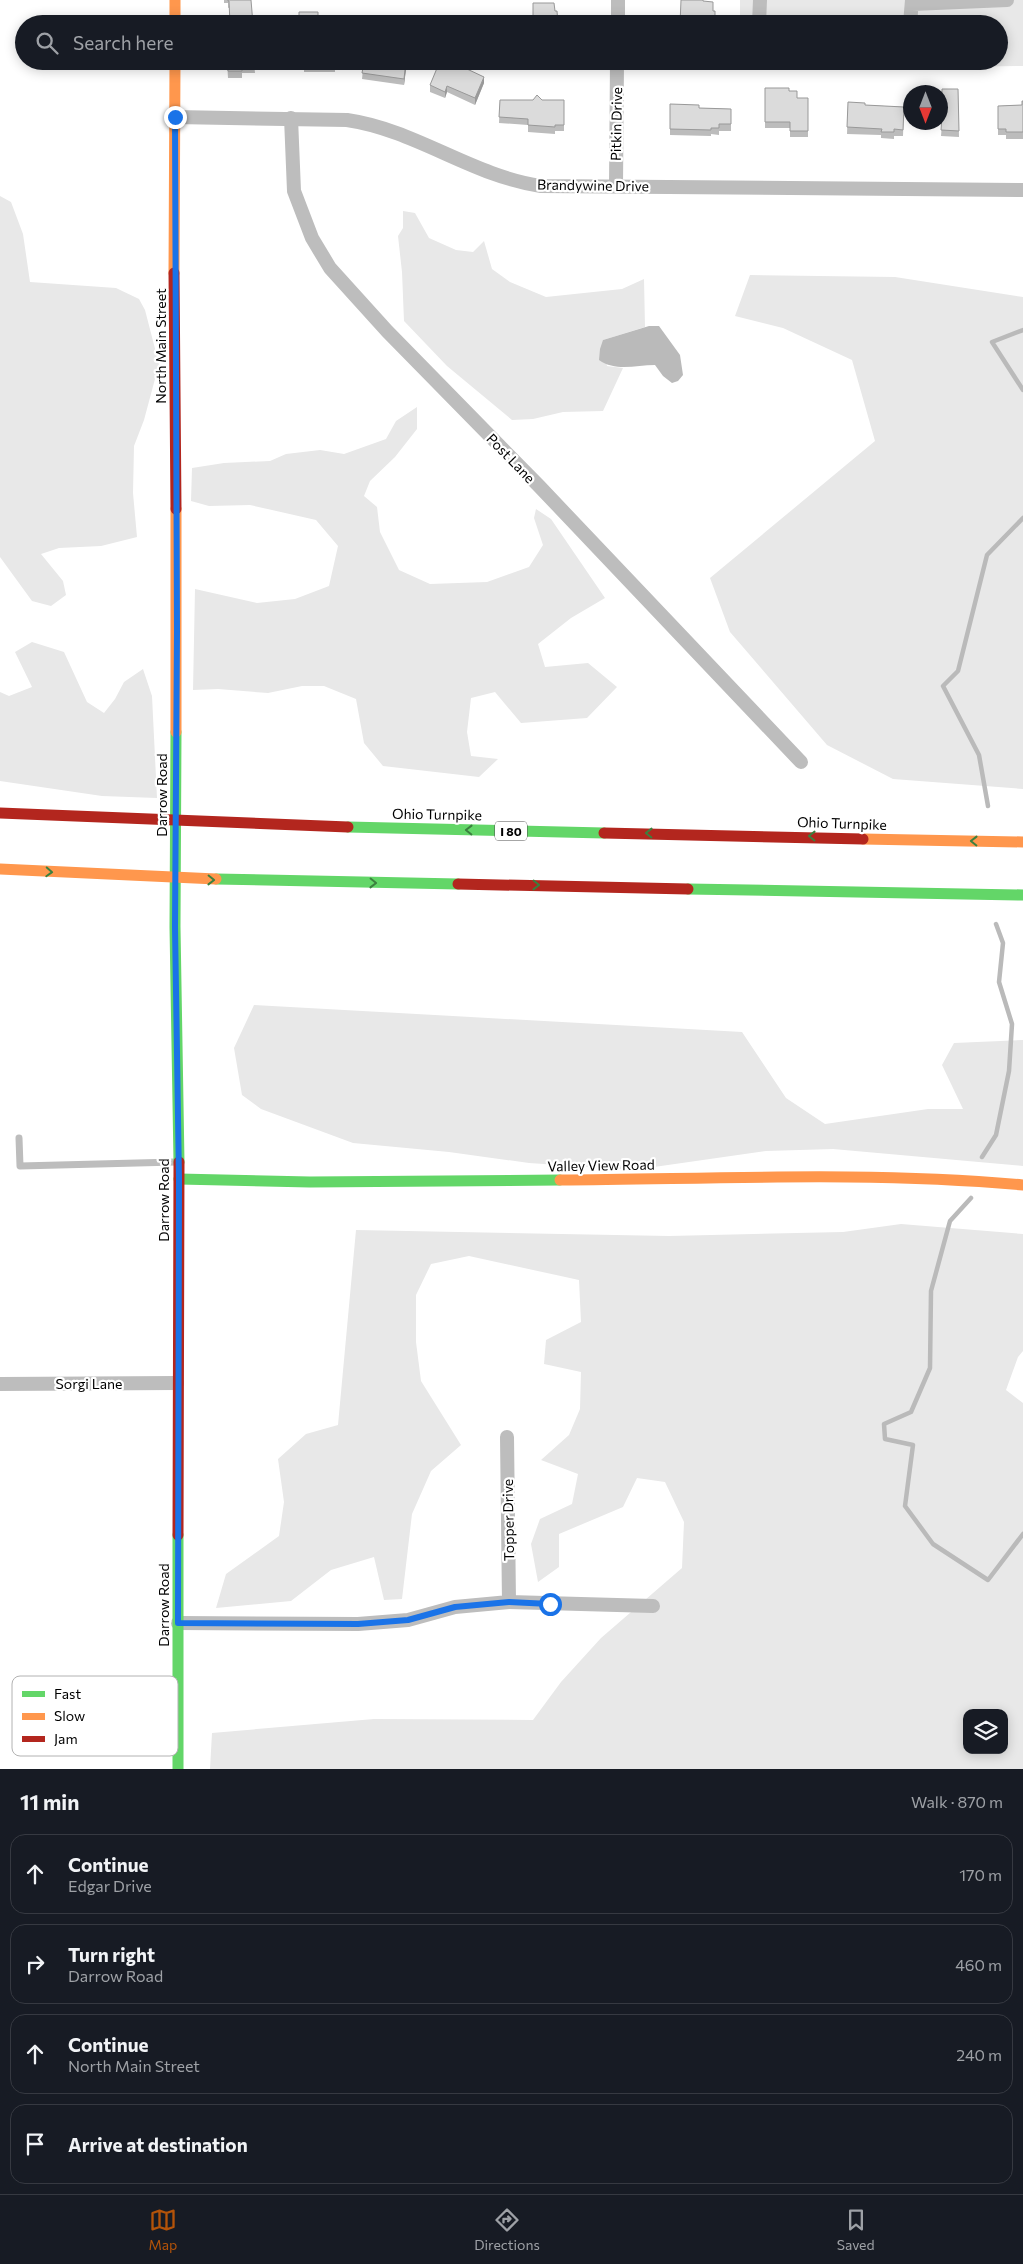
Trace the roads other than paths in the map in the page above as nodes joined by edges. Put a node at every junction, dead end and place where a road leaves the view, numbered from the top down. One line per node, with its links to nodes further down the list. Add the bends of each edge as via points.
1 (175, 0): 6 (main road)
2 (618, 0): 7 (street)
3 (760, 0): 8 (street)
4 (1007, 0): 5 (street)
5 (912, 2): 9 (street)
6 (175, 15)
7 (618, 15)
8 (759, 15)
9 (911, 15)
10 (175, 70): 12 (main road, North Main Street)
11 (617, 70): 14 (street, Pitkin Drive)
12 (175, 117): 13 (street, Brandywine Drive); 16 (main road, North Main Street)
13 (291, 118): 14 (street, Brandywine Drive, via 367,122 520,183); 17 (street, Post Lane, via 294,191 312,238 330,268)
14 (616, 186): 15 (street, Brandywine Drive)
15 (1023, 190)
16 (177, 631): 23 (main road, Darrow Road, via 175,927)
17 (801, 762)
18 (0, 813): 19 (main road, Ohio Turnpike / I 80, one-way to 18, via 387,829)
19 (1023, 842)
20 (0, 869): 21 (main road, one-way to 21, via 196,879)
21 (1023, 895)
22 (19, 1138): 23 (lane, via 20,1166)
23 (178, 1162): 24 (main road, Darrow Road)
24 (179, 1179): 25 (main road, Valley View Road, via 294,1182 797,1178 980,1180); 26 (main road, Darrow Road)
25 (1023, 1185)
26 (177, 1383): 27 (street, Sorgi Lane); 31 (main road, Darrow Road)
27 (0, 1384)
28 (507, 1437): 29 (street, Topper Drive)
29 (509, 1602): 30 (street); 31 (street, via 455,1607 408,1620 358,1624)
30 (653, 1606)
31 (178, 1623): 32 (main road, Darrow Road)
32 (178, 1769)

